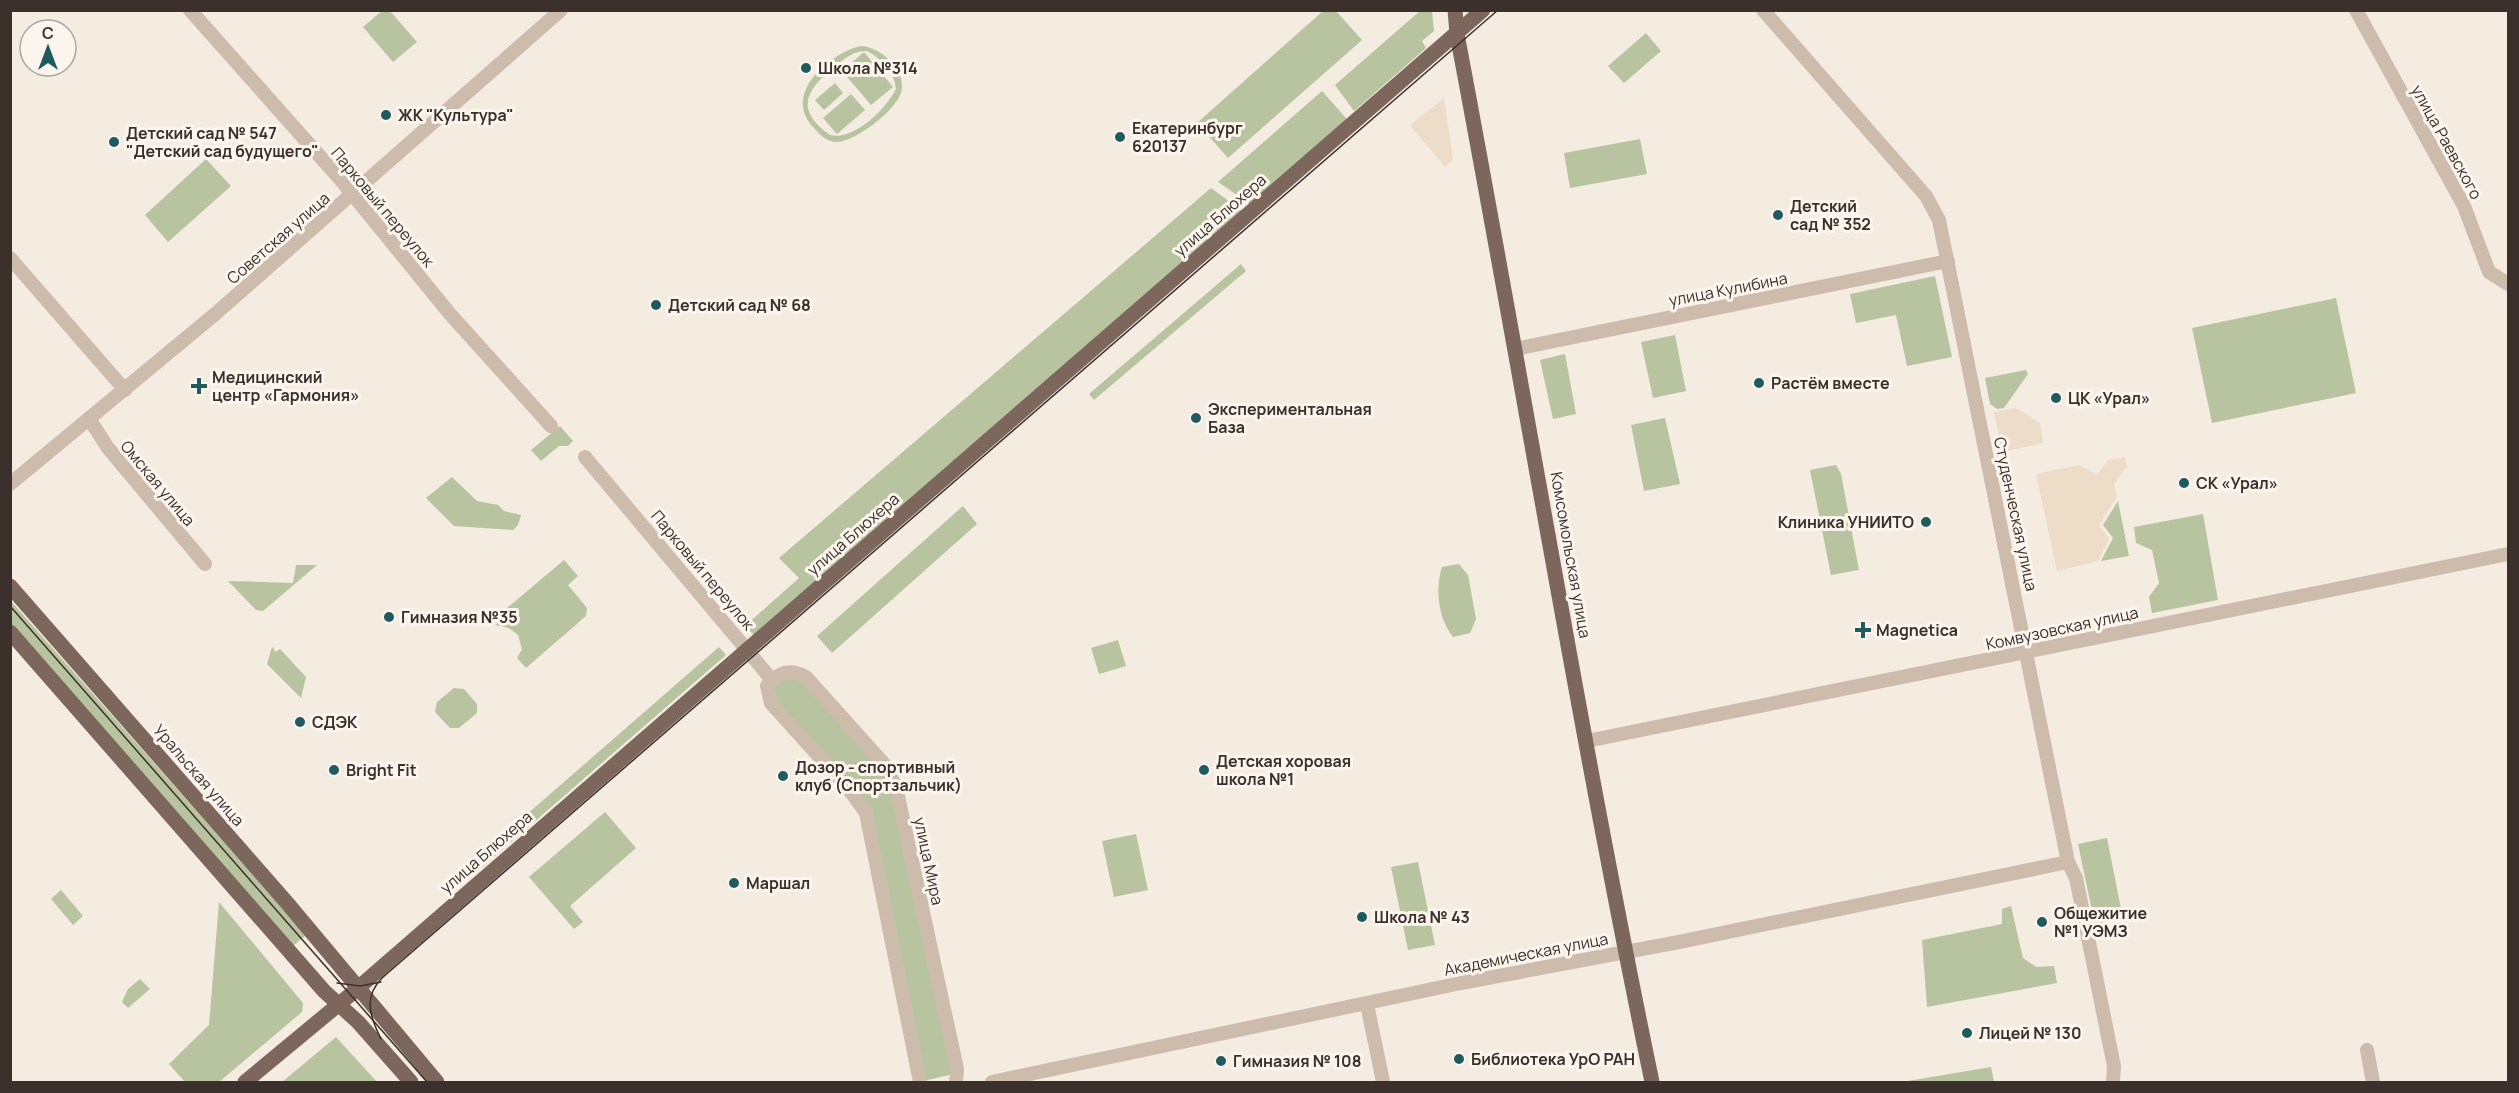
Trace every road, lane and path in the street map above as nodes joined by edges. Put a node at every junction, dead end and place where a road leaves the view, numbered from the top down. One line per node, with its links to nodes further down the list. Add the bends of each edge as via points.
1 (190, 10): 8 (street, Парковый переулок)
2 (561, 10): 8 (street, Советская улица)
3 (1455, 10): 7 (main road, Комсомольская улица)
4 (1483, 10): 7 (main road, улица Блюхера)
5 (2356, 10): 11 (street, улица Раевского, via 2464,206 2489,272)
6 (1766, 14): 10 (street, Студенческая улица, via 1926,196 1939,220)
7 (1457, 34): 12 (main road, Комсомольская улица); 22 (main road, улица Блюхера)
8 (352, 195): 13 (street, Советская улица); 15 (street, Парковый переулок, via 450,314)
9 (10, 258): 13 (street)
10 (1948, 261): 12 (street, улица Кулибина); 23 (street, Студенческая улица)
11 (2508, 284)
12 (1515, 349): 25 (main road, Комсомольская улица)
13 (125, 390): 14 (street, Советская улица)
14 (90, 420): 17 (street, Советская улица); 19 (street, Омская улица, via 108,448)
15 (551, 426)
16 (585, 457): 22 (street, Парковый переулок)
17 (10, 484)
18 (2508, 554): 23 (street, Комвузовская улица)
19 (205, 564)
20 (10, 586): 28 (main road, Уральская улица)
21 (10, 632): 30 (main road)
22 (748, 650): 24 (street); 28 (main road, улица Блюхера)
23 (2028, 652): 25 (street, Комвузовская улица); 26 (street, Студенческая улица)
24 (772, 680): 35 (street, via 767,686 771,703 866,813); 36 (street, улица Мира, via 790,671 806,677 890,774 896,787 957,1069)
25 (1587, 741): 27 (main road, Комсомольская улица)
26 (2068, 862): 27 (street, Академическая улица); 40 (street, Студенческая улица, via 2076,878 2114,1066)
27 (1625, 951): 29 (street, Академическая улица); 39 (main road, Комсомольская улица)
28 (358, 988): 30 (main road, улица Блюхера); 34 (main road, Уральская улица)
29 (1367, 1004): 37 (street, Академическая улица); 38 (street)
30 (338, 1005): 32 (main road, улица Блюхера); 33 (main road)
31 (2367, 1050): 41 (street)
32 (245, 1083)
33 (411, 1083)
34 (436, 1083)
35 (920, 1083)
36 (956, 1083)
37 (992, 1083)
38 (1383, 1083)
39 (1652, 1083)
40 (2113, 1083)
41 (2373, 1083)

